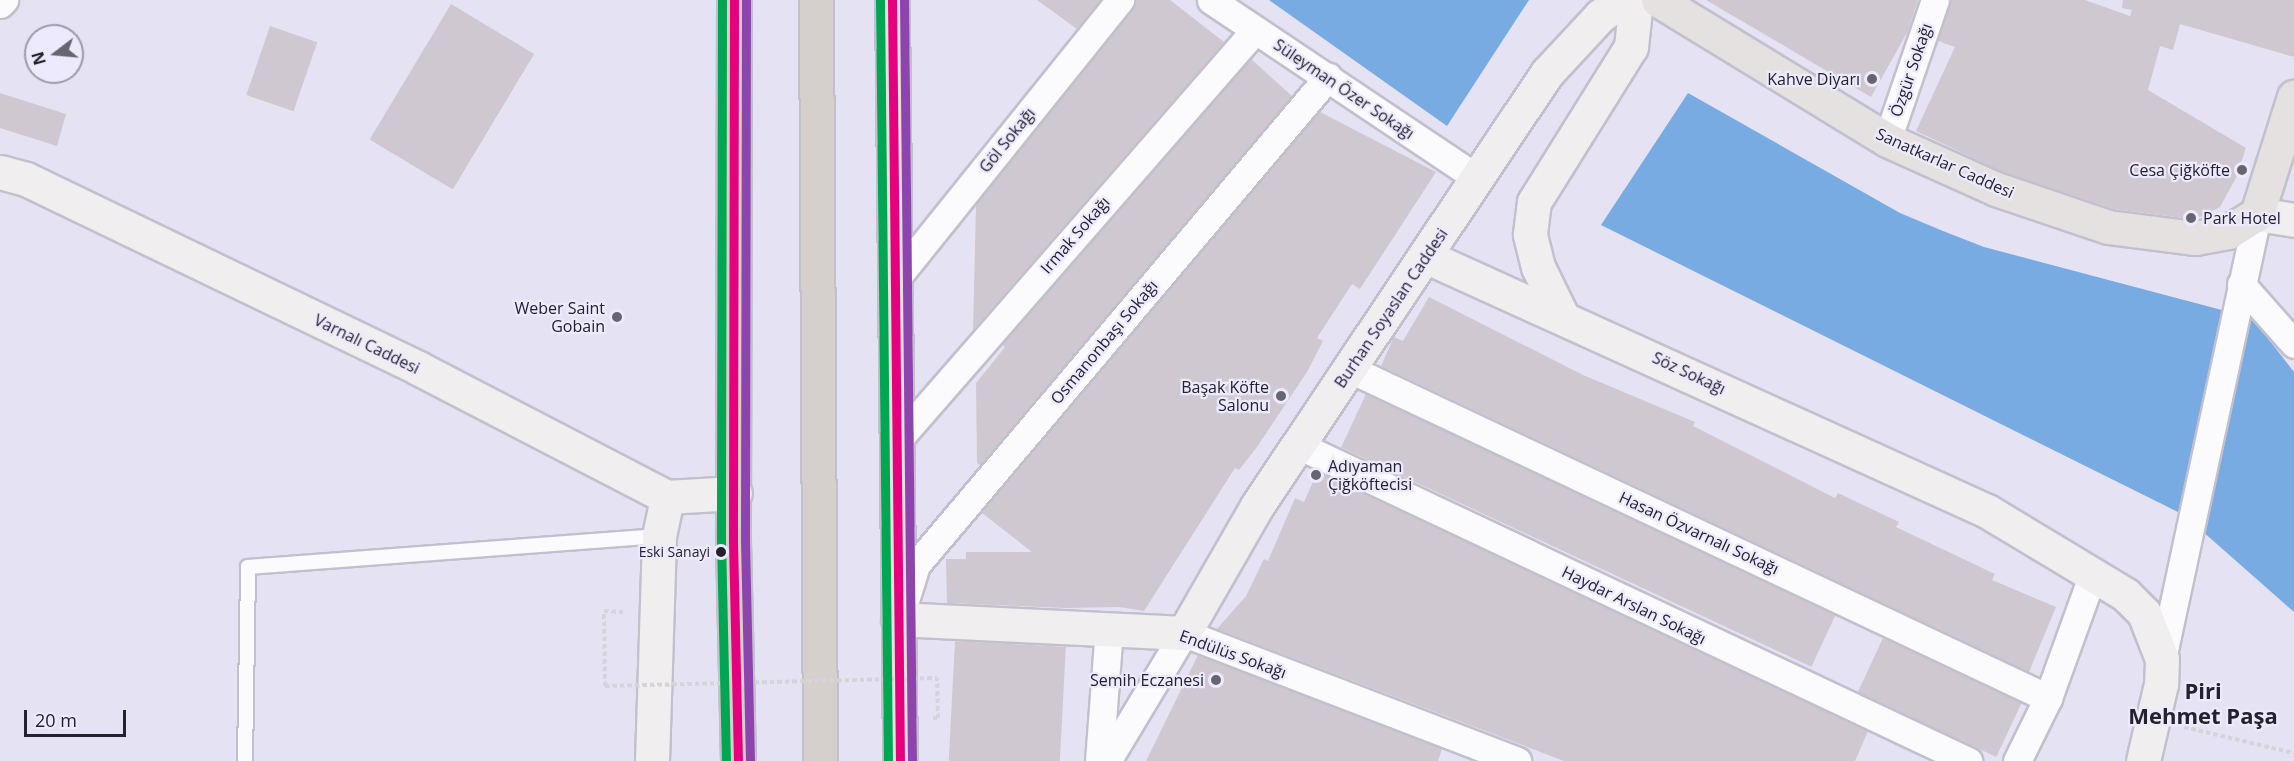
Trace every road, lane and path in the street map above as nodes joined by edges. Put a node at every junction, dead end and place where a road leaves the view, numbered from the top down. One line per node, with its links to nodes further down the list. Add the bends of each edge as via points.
1 (4, 0): 11 (street)
2 (734, 0): 28 (highway)
3 (816, 0): 45 (highway)
4 (892, 0): 21 (main road)
5 (1120, 0): 21 (street, Göl Sokağı)
6 (1211, 0): 12 (street, Süleyman Özer Sokağı)
7 (1621, 0): 17 (main road, Burhan Soyaslan Caddesi, via 1600,16 1547,73)
8 (1636, 0): 23 (main road, via 1631,47 1534,202 1532,245)
9 (1658, 0): 15 (main road, Sanatkarlar Caddesi)
10 (1935, 0): 15 (street, Özgür Sokağı)
11 (0, 4)
12 (1255, 30): 13 (street, Süleyman Özer Sokağı); 26 (street, Irmak Sokağı)
13 (1328, 77): 17 (street, Süleyman Özer Sokağı); 33 (street, Osmanonbaşı Sokağı, via 916,565)
14 (2294, 97): 18 (main road)
15 (1887, 140): 18 (main road, Sanatkarlar Caddesi, via 1996,189 2109,227 2195,238 2228,232)
16 (0, 172): 29 (main road, Varnalı Caddesi, via 26,179 418,368)
17 (1477, 178): 20 (main road, Burhan Soyaslan Caddesi)
18 (2257, 214): 19 (main road); 22 (street)
19 (2294, 220)
20 (1425, 256): 23 (main road, Söz Sokağı); 25 (main road, Burhan Soyaslan Caddesi)
21 (894, 281): 26 (main road)
22 (2239, 292): 24 (street); 36 (street)
23 (1561, 314): 31 (main road, Söz Sokağı, via 1987,511)
24 (2294, 344)
25 (1350, 369): 27 (main road, Burhan Soyaslan Caddesi); 38 (street, Hasan Özvarnalı Sokağı)
26 (896, 442): 33 (main road)
27 (1300, 446): 35 (main road, Burhan Soyaslan Caddesi, via 1257,506); 50 (street, Haydar Arslan Sokağı)
28 (735, 494): 29 (main road, Varnalı Caddesi); 44 (highway)
29 (667, 497): 30 (main road)
30 (658, 536): 42 (lane, via 248,567); 43 (main road)
31 (2093, 574): 36 (main road, Söz Sokağı, via 2126,595 2144,613); 38 (street)
32 (604, 611): 37 (path, bridge, via 605,686)
33 (898, 619): 34 (main road, Endülüs Sokağı); 46 (main road)
34 (1109, 627): 35 (main road, Endülüs Sokağı); 47 (street)
35 (1184, 633): 40 (street, Endülüs Sokağı); 48 (street)
36 (2162, 659): 39 (main road)
37 (937, 678)
38 (2048, 698): 51 (street)
39 (2154, 720): 41 (path); 52 (main road)
40 (1455, 750): 49 (street, Endülüs Sokağı)
41 (2294, 753)
42 (245, 761)
43 (652, 761)
44 (738, 761)
45 (820, 761)
46 (900, 761)
47 (1099, 761)
48 (1107, 761)
49 (1517, 761)
50 (1968, 761)
51 (2017, 761)
52 (2143, 761)

